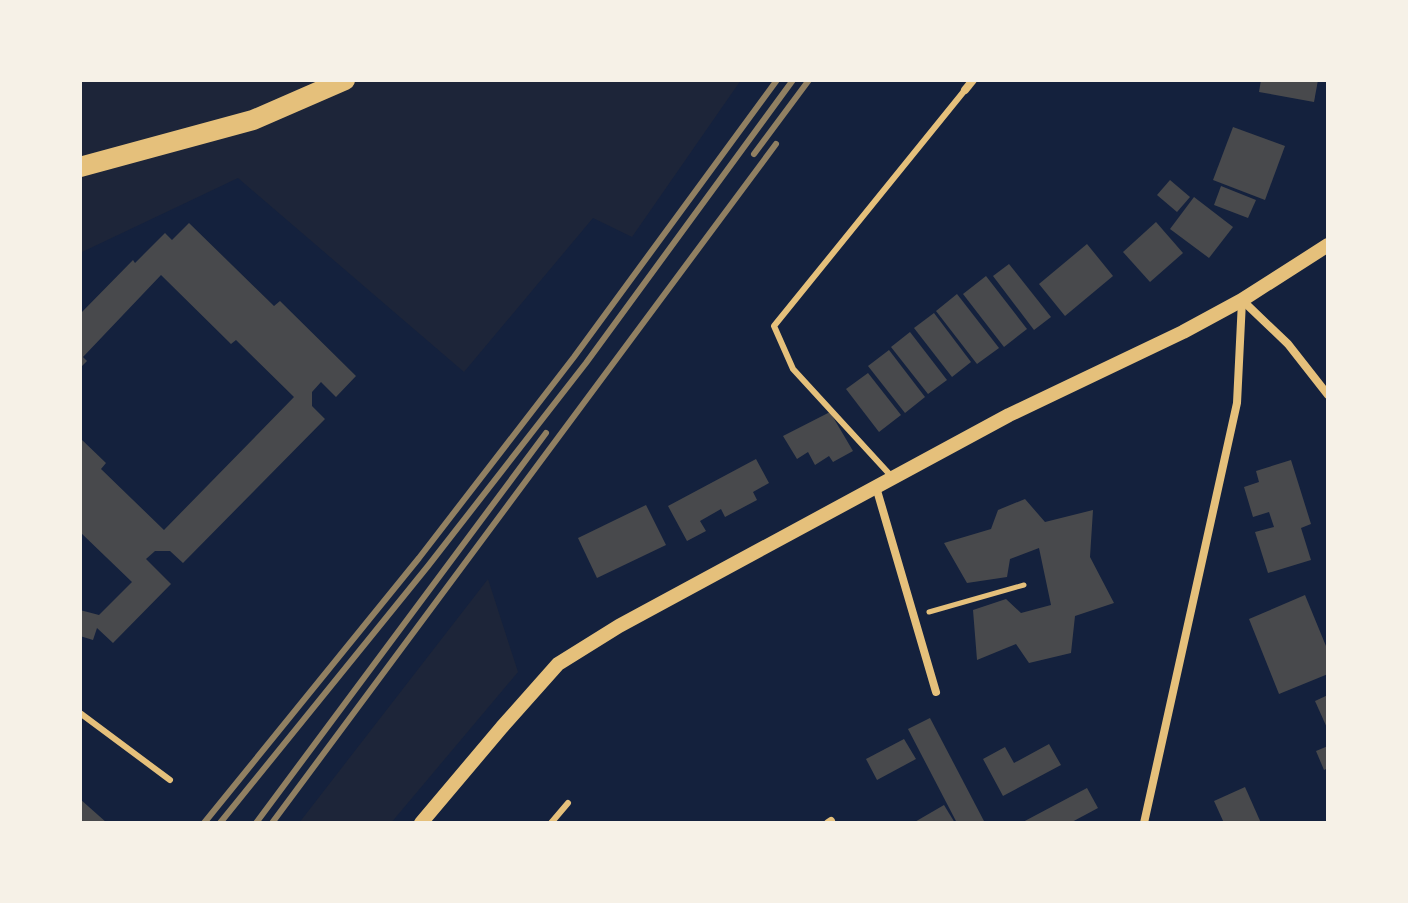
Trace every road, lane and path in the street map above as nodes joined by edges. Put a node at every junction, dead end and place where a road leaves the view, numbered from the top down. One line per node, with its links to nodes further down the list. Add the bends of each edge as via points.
1 (345, 80): 4 (main road, via 253,120)
2 (973, 80): 3 (street)
3 (965, 90): 8 (lane, via 774,326 793,369)
4 (80, 167)
5 (1328, 245): 6 (street)
6 (1242, 300): 7 (street, via 1288,344); 8 (street); 18 (street, via 1237,403)
7 (1328, 395)
8 (893, 478): 9 (street)
9 (876, 487): 11 (street); 16 (street, via 558,664)
10 (1024, 585): 11 (path)
11 (915, 616): 12 (street)
12 (936, 692)
13 (80, 713): 14 (lane)
14 (170, 780)
15 (568, 803): 17 (lane)
16 (421, 823)
17 (551, 823)
18 (1144, 823)

